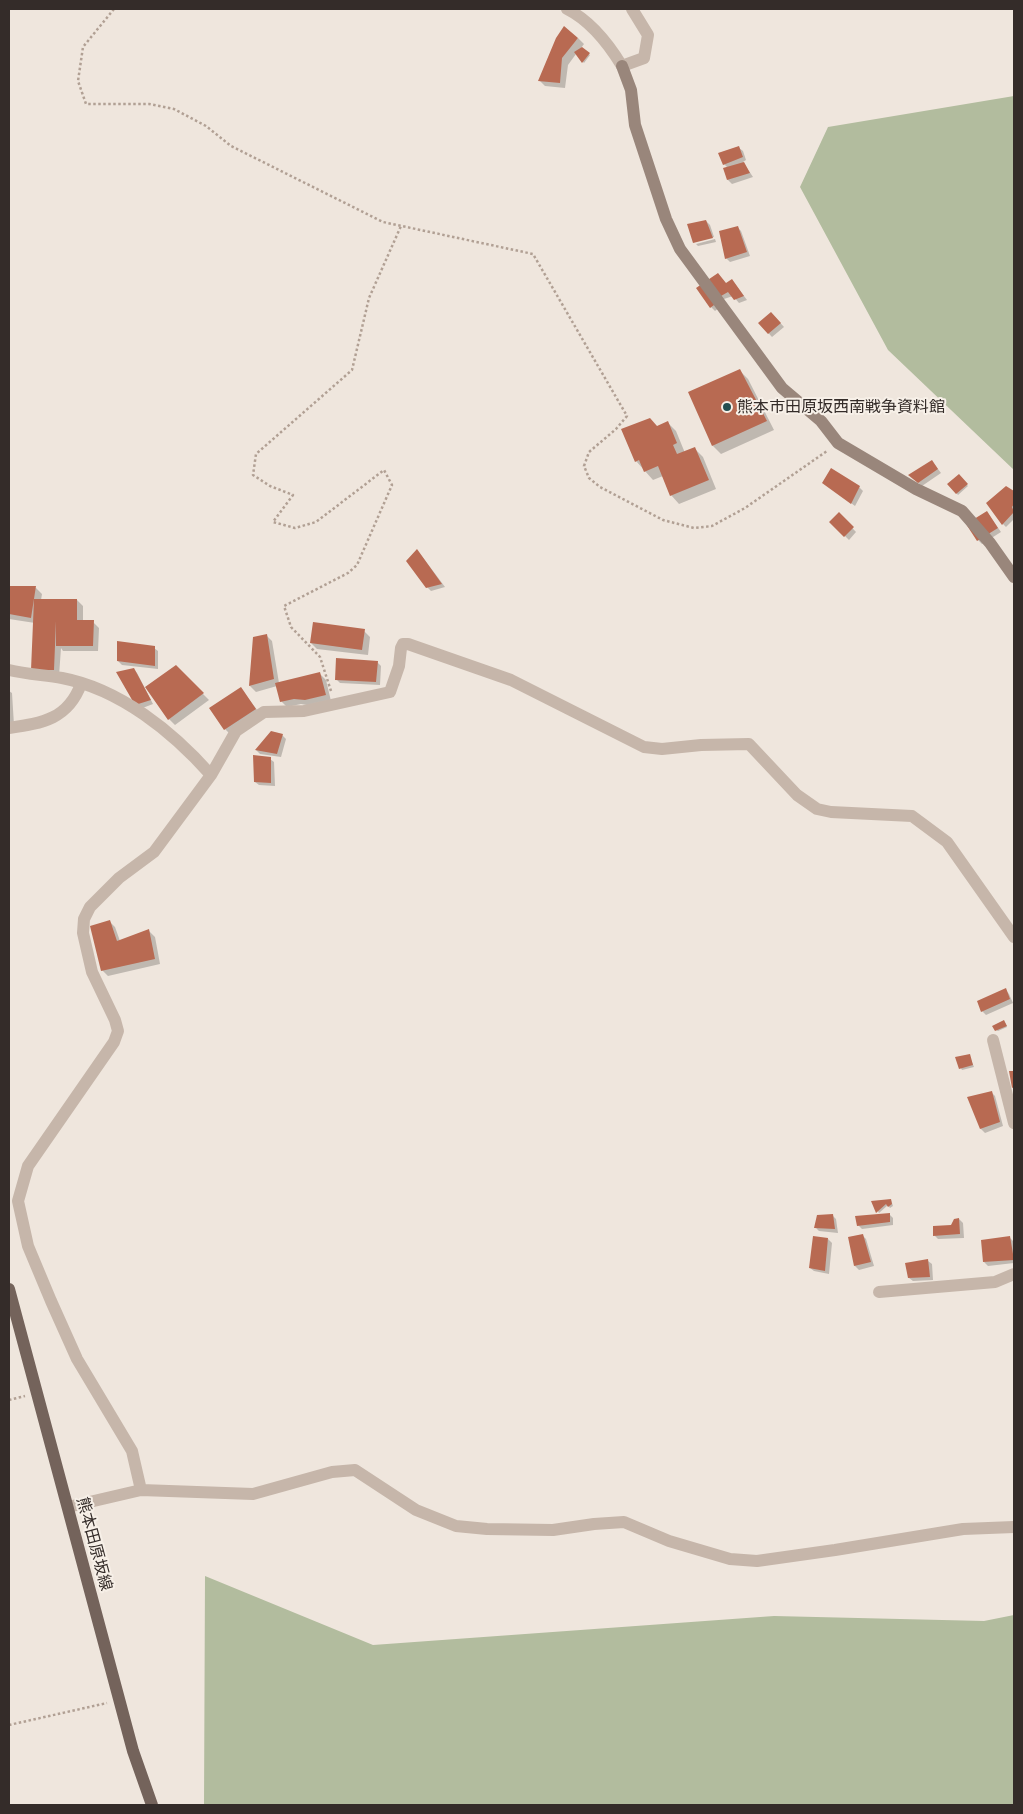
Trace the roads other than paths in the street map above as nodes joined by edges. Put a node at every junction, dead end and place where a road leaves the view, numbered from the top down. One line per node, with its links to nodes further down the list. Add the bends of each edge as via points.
1 (567, 9): 3 (street, via 606,40)
2 (632, 9): 3 (street, via 648,35 644,58)
3 (622, 66): 4 (street, via 631,90 635,126 666,219 680,249 741,335 782,388 820,421 838,443 916,489 962,511)
4 (1014, 577)
5 (9, 670): 6 (street)
6 (81, 684): 7 (street, via 65,710 50,720); 8 (street, via 113,695 168,732)
7 (9, 728)
8 (211, 775): 9 (street, via 236,731 264,712 304,711 390,692 401,648 408,644 511,680 644,747 662,749 749,744 797,794 817,809 912,816 947,842); 15 (street, via 154,852 119,878 90,907 84,919 83,933 92,972 118,1031 114,1042 28,1166 18,1201 28,1246 47,1292 77,1359 132,1451)
9 (1014, 937)
10 (993, 1040): 11 (street)
11 (1014, 1123)
12 (1014, 1274): 14 (street, via 996,1282)
13 (9, 1289): 16 (main road, 熊本田原坂線)
14 (879, 1292)
15 (141, 1490): 16 (street); 17 (street, via 253,1494 332,1472 355,1470 416,1510 456,1526 552,1530 624,1522 669,1541 730,1559 757,1561 963,1529)
16 (68, 1507): 18 (main road, 熊本田原坂線, via 133,1751)
17 (1014, 1527)
18 (152, 1805)

